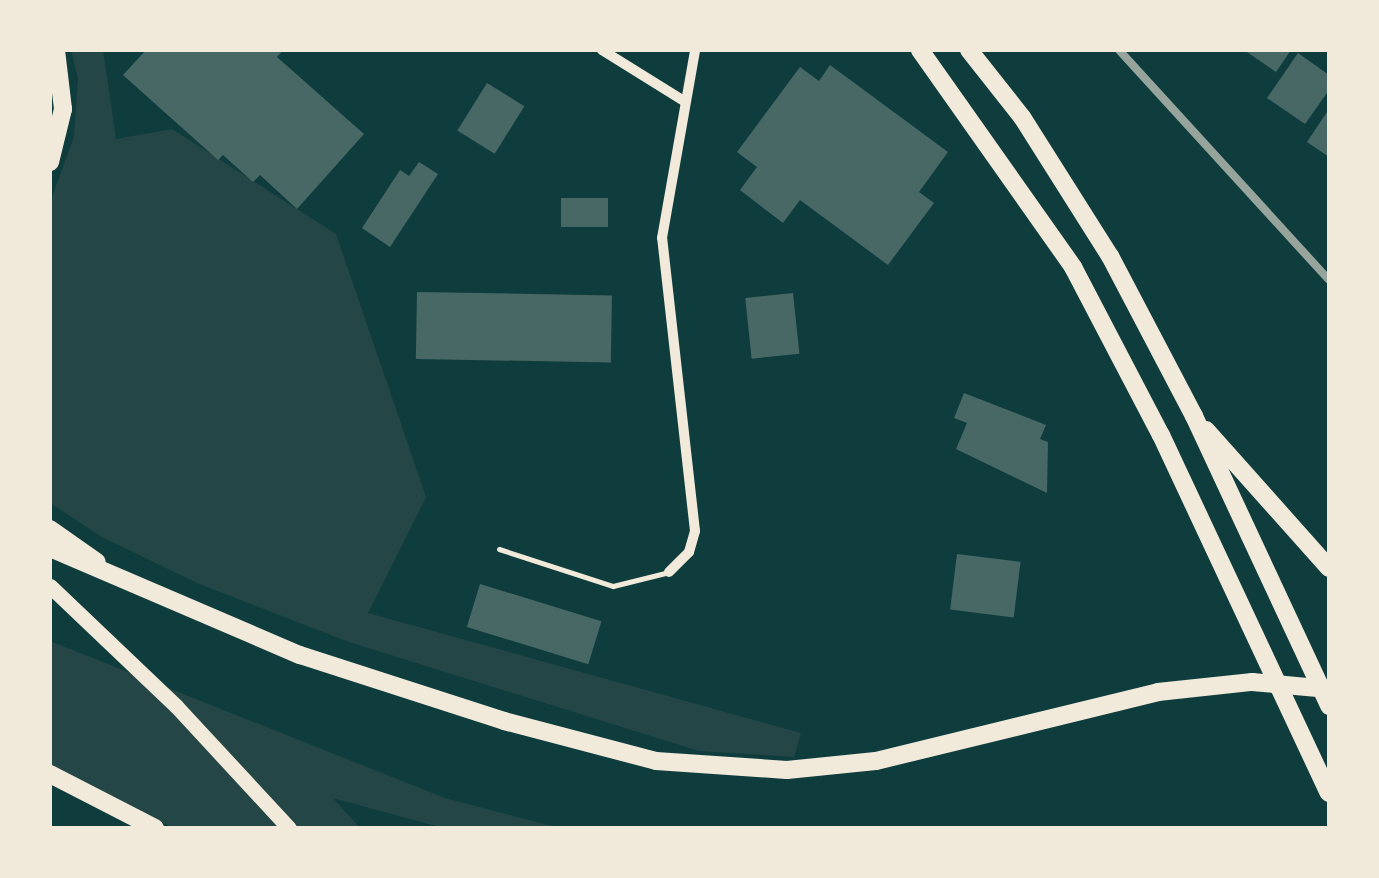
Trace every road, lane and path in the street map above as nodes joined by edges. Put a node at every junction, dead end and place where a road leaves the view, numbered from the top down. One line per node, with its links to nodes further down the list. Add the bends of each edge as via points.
1 (56, 50): 7 (highway, via 63,109)
2 (602, 50): 6 (street)
3 (695, 50): 6 (street)
4 (920, 50): 19 (highway, via 1073,266)
5 (969, 50): 8 (highway, via 1022,117 1110,256)
6 (684, 100): 13 (street, via 662,238 696,530 689,552)
7 (50, 162)
8 (1194, 416): 12 (highway); 17 (highway)
9 (50, 530): 15 (highway)
10 (50, 548): 15 (highway)
11 (498, 549): 13 (lane, via 613,586)
12 (1329, 568)
13 (669, 572)
14 (50, 586): 21 (main road, via 176,706)
15 (143, 593): 16 (highway, via 300,655 504,721 656,760 732,769 876,761 1207,685)
16 (1329, 689)
17 (1329, 706)
18 (50, 774): 20 (highway)
19 (1329, 794)
20 (156, 828)
21 (289, 828)

